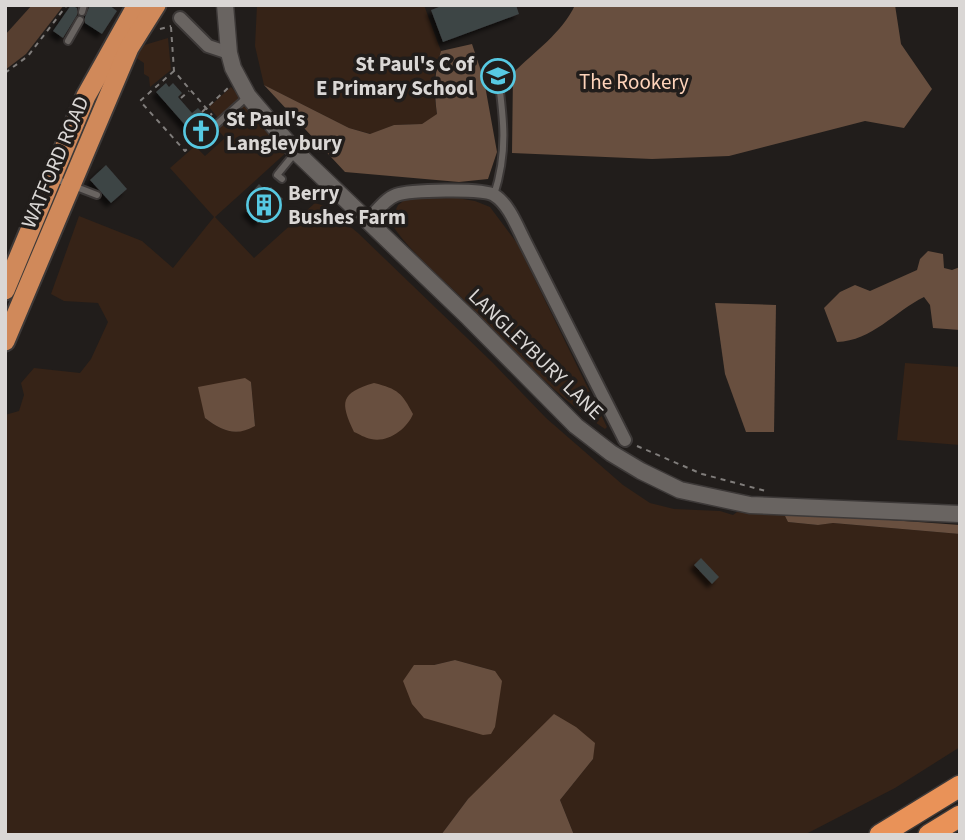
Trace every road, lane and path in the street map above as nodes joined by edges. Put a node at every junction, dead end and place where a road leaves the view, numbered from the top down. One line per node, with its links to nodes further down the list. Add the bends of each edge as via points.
1 (67, 5): 11 (path, via 28,56)
2 (137, 5): 22 (highway, WATFORD ROAD, via 86,96)
3 (156, 5): 22 (highway, WATFORD ROAD)
4 (225, 5): 8 (street, LANGLEYBURY LANE)
5 (80, 20): 7 (lane)
6 (175, 22): 8 (street, via 208,46); 10 (path)
7 (68, 41)
8 (229, 53): 14 (street, LANGLEYBURY LANE)
9 (497, 68): 24 (lane, via 505,148)
10 (174, 71): 13 (path); 19 (path, via 140,100 185,151)
11 (5, 74)
12 (231, 85): 16 (path)
13 (190, 90): 15 (path); 16 (path)
14 (248, 96): 18 (lane); 20 (street, LANGLEYBURY LANE)
15 (181, 98)
16 (206, 108): 17 (path); 18 (path)
17 (202, 112)
18 (219, 123): 19 (lane)
19 (197, 142)
20 (297, 152): 21 (lane, via 277,175); 25 (street, LANGLEYBURY LANE)
21 (282, 179)
22 (61, 181): 23 (lane); 26 (highway, WATFORD ROAD); 27 (highway, WATFORD ROAD)
23 (97, 195)
24 (494, 195): 25 (street, via 402,193); 28 (street, via 512,217 571,344)
25 (368, 220): 30 (street, LANGLEYBURY LANE, via 576,426 641,471 680,490 750,505)
26 (5, 290)
27 (5, 341)
28 (625, 440): 29 (path, via 702,474)
29 (768, 492)
30 (960, 514)
31 (960, 786): 33 (highway)
32 (960, 816): 34 (highway)
33 (880, 835)
34 (929, 835)

